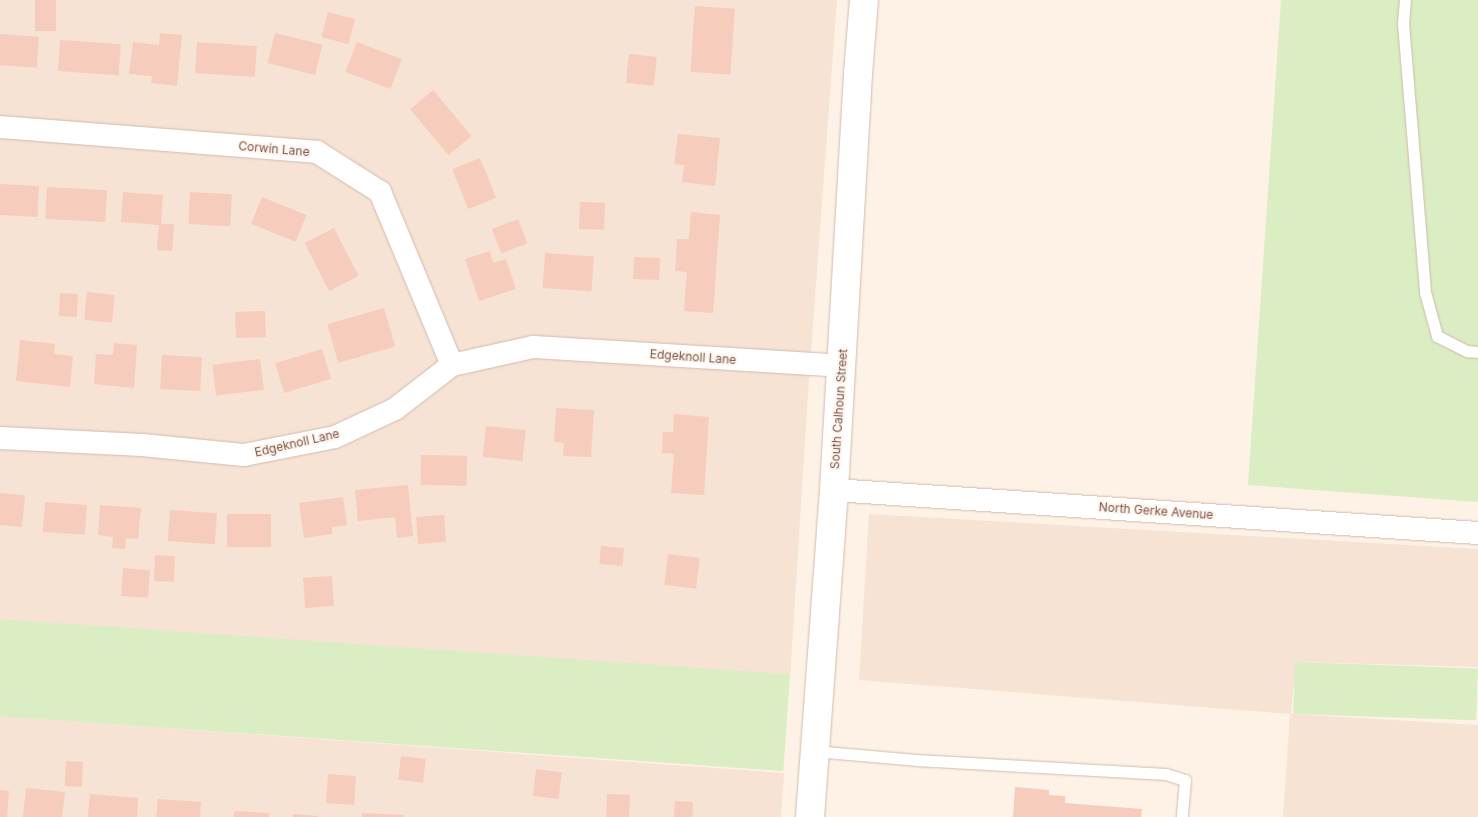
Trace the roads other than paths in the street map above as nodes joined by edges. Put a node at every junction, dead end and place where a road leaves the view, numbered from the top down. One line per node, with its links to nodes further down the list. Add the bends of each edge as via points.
1 (864, 0): 6 (street, South Calhoun Street)
2 (1405, 0): 4 (lane, via 1403,23 1425,292 1437,336 1467,351)
3 (0, 126): 5 (street, Corwin Lane, via 318,152 380,192)
4 (1478, 352)
5 (452, 365): 6 (street, Edgeknoll Lane, via 533,347); 7 (street, Edgeknoll Lane, via 394,409 335,437 244,455 142,445)
6 (842, 366): 8 (street, South Calhoun Street)
7 (0, 438)
8 (834, 490): 9 (street, North Gerke Avenue); 10 (street, South Calhoun Street)
9 (1478, 533)
10 (814, 752): 11 (street, South Calhoun Street); 12 (lane, via 1166,774 1185,780)
11 (810, 817)
12 (1182, 817)

